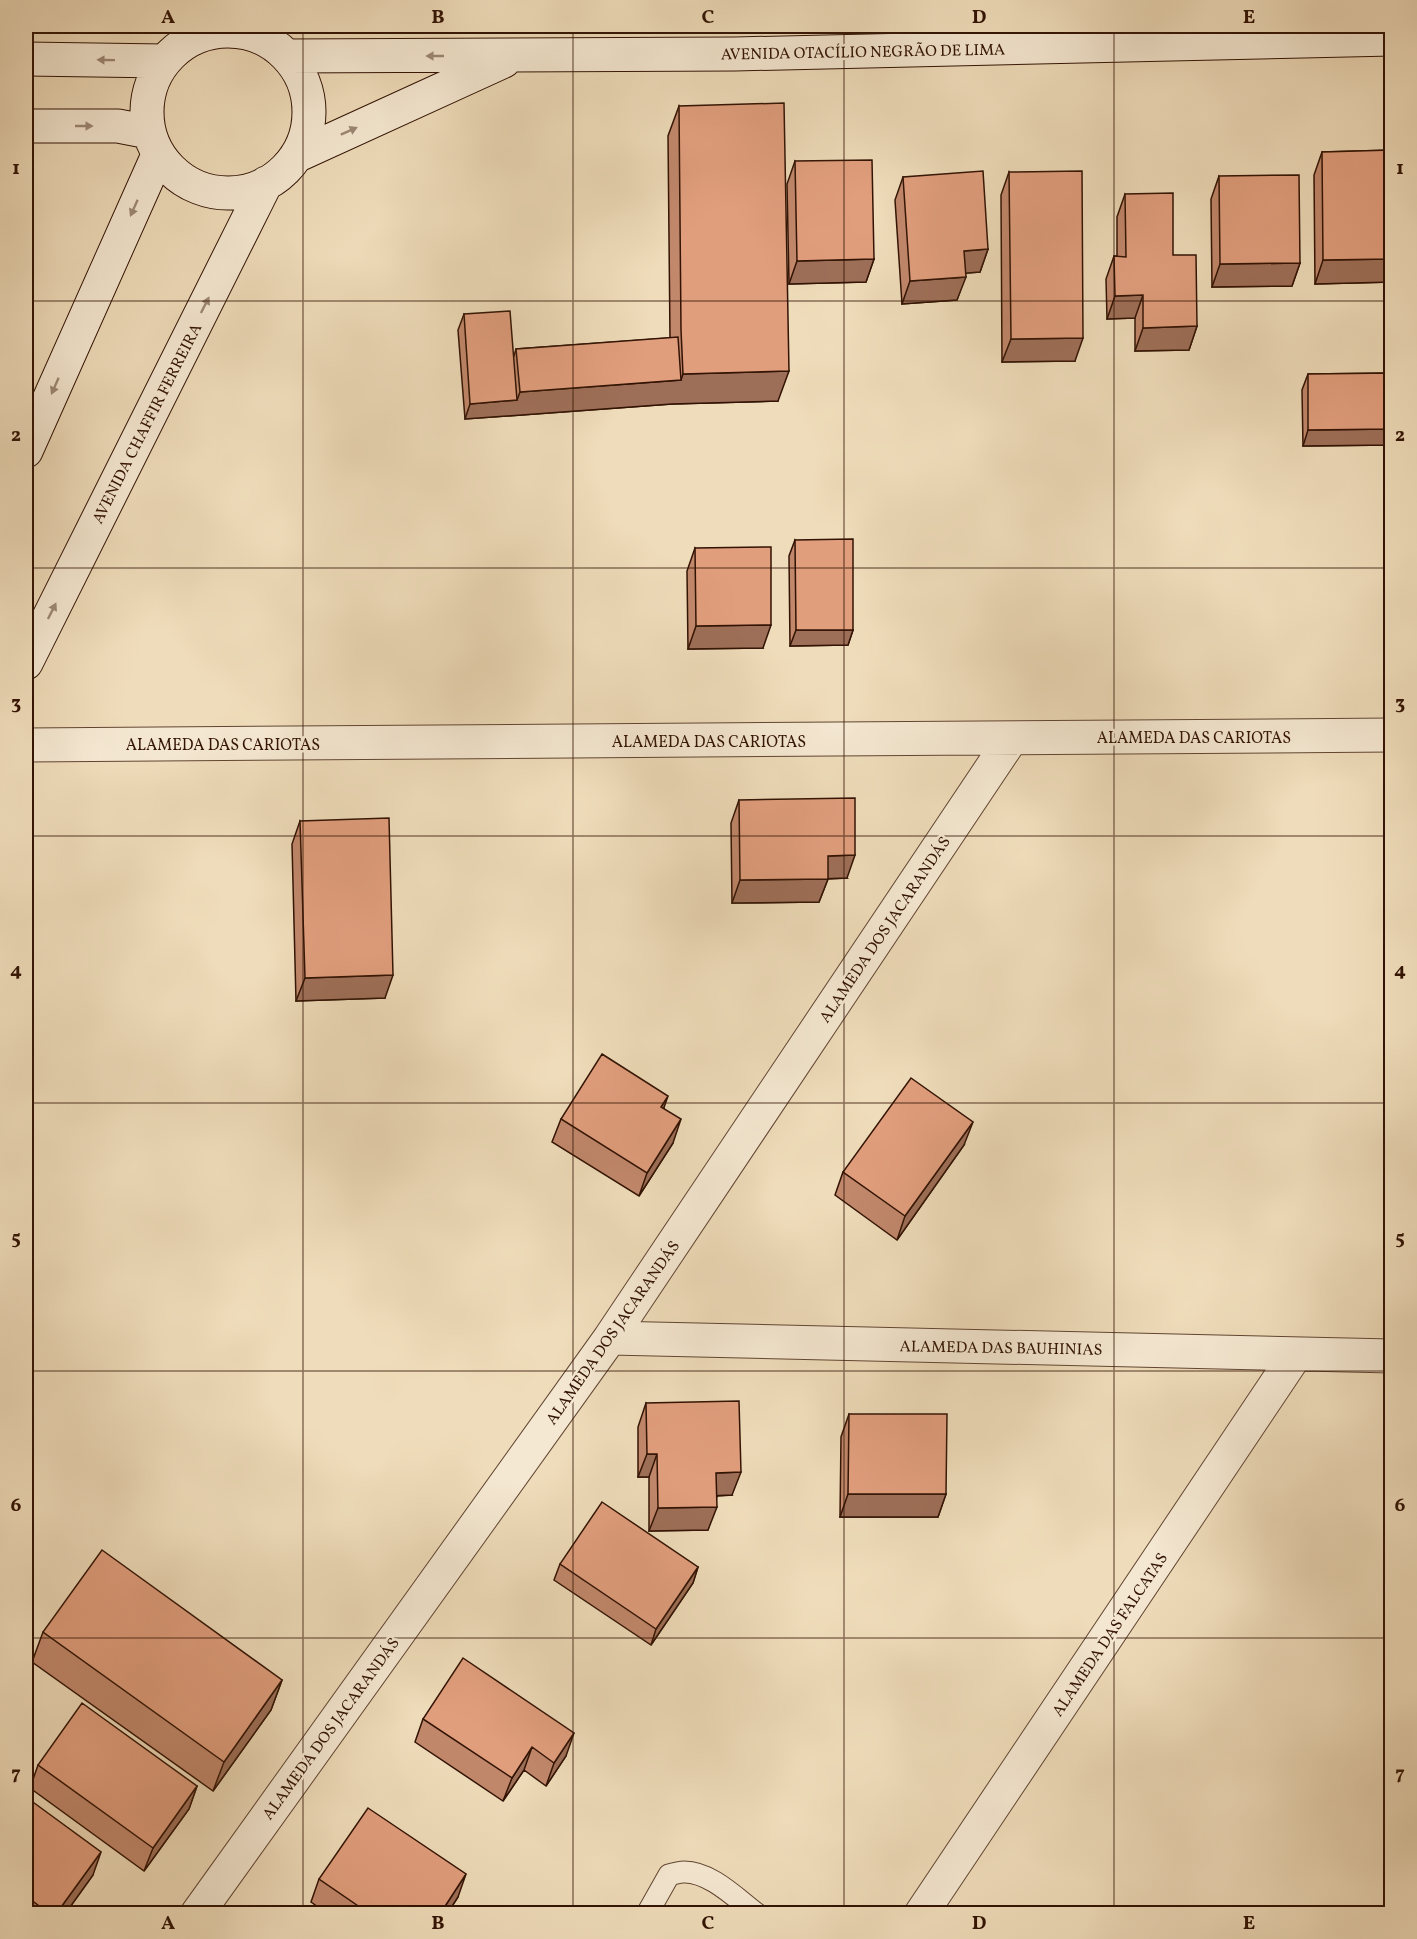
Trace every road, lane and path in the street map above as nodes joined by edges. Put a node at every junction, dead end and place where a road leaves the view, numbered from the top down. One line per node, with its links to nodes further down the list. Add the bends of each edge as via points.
1 (1392, 39): 3 (street, AVENIDA OTACÍLIO NEGRÃO DE LIMA)
2 (287, 56): 3 (street, AVENIDA OTACÍLIO NEGRÃO DE LIMA, one-way to 2); 5 (street, via 264,39 238,31 211,33 185,42); 8 (street, via 307,94 305,136)
3 (515, 56): 8 (street, AVENIDA OTACÍLIO NEGRÃO DE LIMA, one-way to 3)
4 (26, 59): 5 (street, one-way to 4)
5 (164, 61): 7 (street, via 152,83 146,107)
6 (26, 126): 7 (street, one-way to 7, via 118,126)
7 (154, 143): 9 (street, via 174,173 195,187 219,193 243,192); 10 (street, one-way to 10)
8 (296, 156): 9 (street)
9 (266, 183): 11 (street, AVENIDA CHAFFIR FERREIRA, one-way to 9)
10 (26, 451)
11 (26, 663)
12 (1392, 735): 13 (street, ALAMEDA DAS CARIOTAS)
13 (1011, 739): 14 (street, ALAMEDA DAS CARIOTAS); 15 (street, ALAMEDA DOS JACARANDÁS)
14 (26, 745)
15 (610, 1338): 16 (street, ALAMEDA DAS BAUHINIAS); 18 (street, ALAMEDA DOS JACARANDÁS)
16 (1296, 1354): 17 (street, ALAMEDA DAS BAUHINIAS); 21 (street, ALAMEDA DAS FALCATAS)
17 (1392, 1356)
18 (197, 1914)
19 (647, 1914): 20 (lane, via 669,1875 682,1871 713,1881)
20 (758, 1914)
21 (921, 1914)

